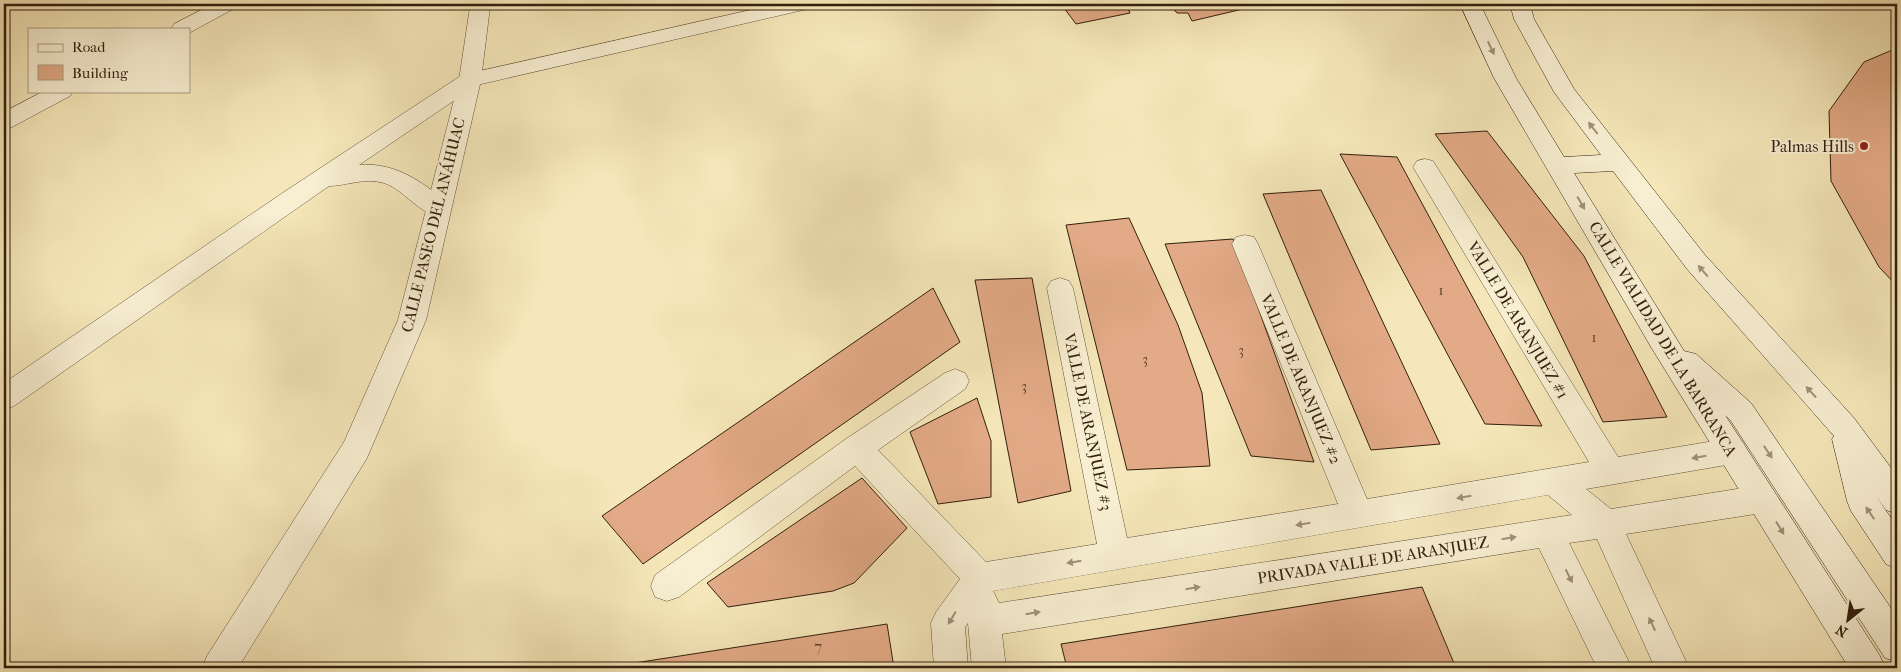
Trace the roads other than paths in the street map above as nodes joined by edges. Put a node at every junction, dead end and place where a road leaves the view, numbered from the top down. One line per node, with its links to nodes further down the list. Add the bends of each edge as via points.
1 (228, 4): 6 (street)
2 (478, 4): 7 (street, CALLE PASEO DEL ANÁHUAC)
3 (803, 4): 7 (street)
4 (1470, 4): 11 (street, CALLE VIALIDAD DE LA BARRANCA, one-way to 11, via 1505,78)
5 (1520, 4): 10 (street, one-way to 5, via 1565,92 1524,19)
6 (183, 28)
7 (470, 80): 13 (street); 14 (street, CALLE PASEO DEL ANÁHUAC)
8 (60, 92): 9 (street)
9 (4, 122)
10 (1620, 163): 11 (street); 20 (street, one-way to 10, via 1696,262)
11 (1559, 166): 17 (street, CALLE VIALIDAD DE LA BARRANCA, one-way to 17)
12 (1425, 167): 23 (street, VALLE DE ARANJUEZ #1)
13 (321, 179): 14 (street, via 360,172 388,174 407,182); 19 (street)
14 (439, 208): 36 (street, CALLE PASEO DEL ANÁHUAC, via 412,320 356,449)
15 (1245, 244): 27 (street, VALLE DE ARANJUEZ #2)
16 (1060, 288): 31 (street, VALLE DE ARANJUEZ #3)
17 (1661, 339): 22 (street, CALLE VIALIDAD DE LA BARRANCA); 35 (street, one-way to 35, via 1740,412)
18 (955, 381): 21 (street)
19 (4, 398)
20 (1844, 428): 26 (street); 30 (street, one-way to 20, via 1862,501)
21 (857, 448): 32 (street); 33 (street)
22 (1732, 451): 23 (street, one-way to 23); 25 (street, CALLE VIALIDAD DE LA BARRANCA)
23 (1611, 472): 24 (street)
24 (1553, 481): 27 (street, one-way to 27); 28 (street)
25 (1762, 499): 28 (street, PRIVADA VALLE DE ARANJUEZ); 41 (street, CALLE VIALIDAD DE LA BARRANCA, one-way to 41)
26 (1897, 500)
27 (1358, 515): 31 (street, one-way to 31)
28 (1605, 524): 29 (street, PRIVADA VALLE DE ARANJUEZ); 40 (street, one-way to 28)
29 (1547, 532): 34 (street, PRIVADA VALLE DE ARANJUEZ, one-way to 29); 39 (street, one-way to 39)
30 (1897, 554)
31 (1116, 556): 32 (street, one-way to 32)
32 (980, 578): 34 (street); 37 (street, one-way to 37, via 948,623)
33 (667, 586)
34 (985, 620): 38 (street)
35 (1897, 646)
36 (219, 668)
37 (951, 668)
38 (989, 668)
39 (1615, 668)
40 (1672, 668)
41 (1868, 668)

